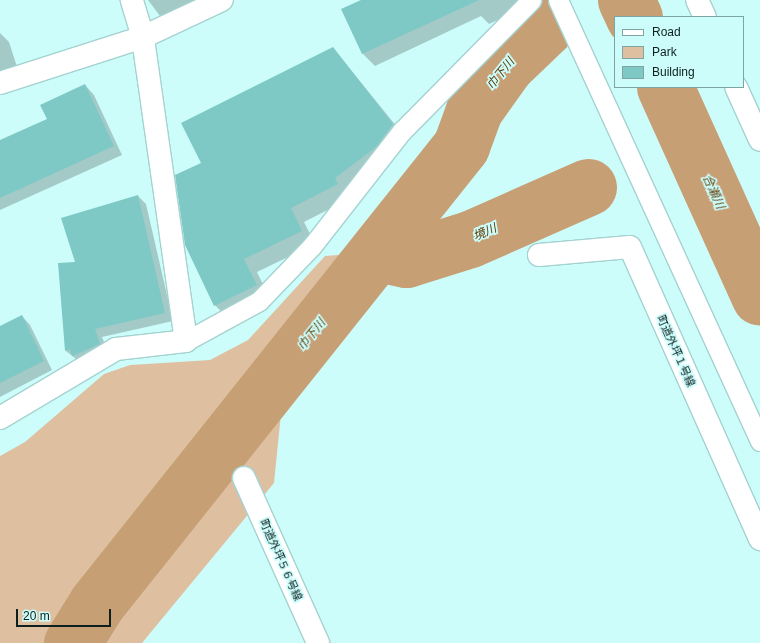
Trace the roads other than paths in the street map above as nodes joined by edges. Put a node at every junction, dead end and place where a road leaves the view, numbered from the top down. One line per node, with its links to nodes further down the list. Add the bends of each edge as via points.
1 (132, 0): 7 (street)
2 (222, 0): 7 (street)
3 (531, 0): 12 (lane, via 402,131 312,246 259,300)
4 (558, 0): 14 (lane)
5 (697, 0): 6 (street)
6 (705, 16)
7 (143, 37): 8 (street); 12 (street)
8 (0, 83)
9 (736, 88): 10 (street)
10 (760, 140)
11 (539, 256): 16 (street, 町道外坪１号線, via 630,247)
12 (186, 341): 13 (street, via 116,349)
13 (0, 418)
14 (760, 441)
15 (244, 478): 17 (street, 町道外坪５６号線)
16 (760, 539)
17 (318, 643)

